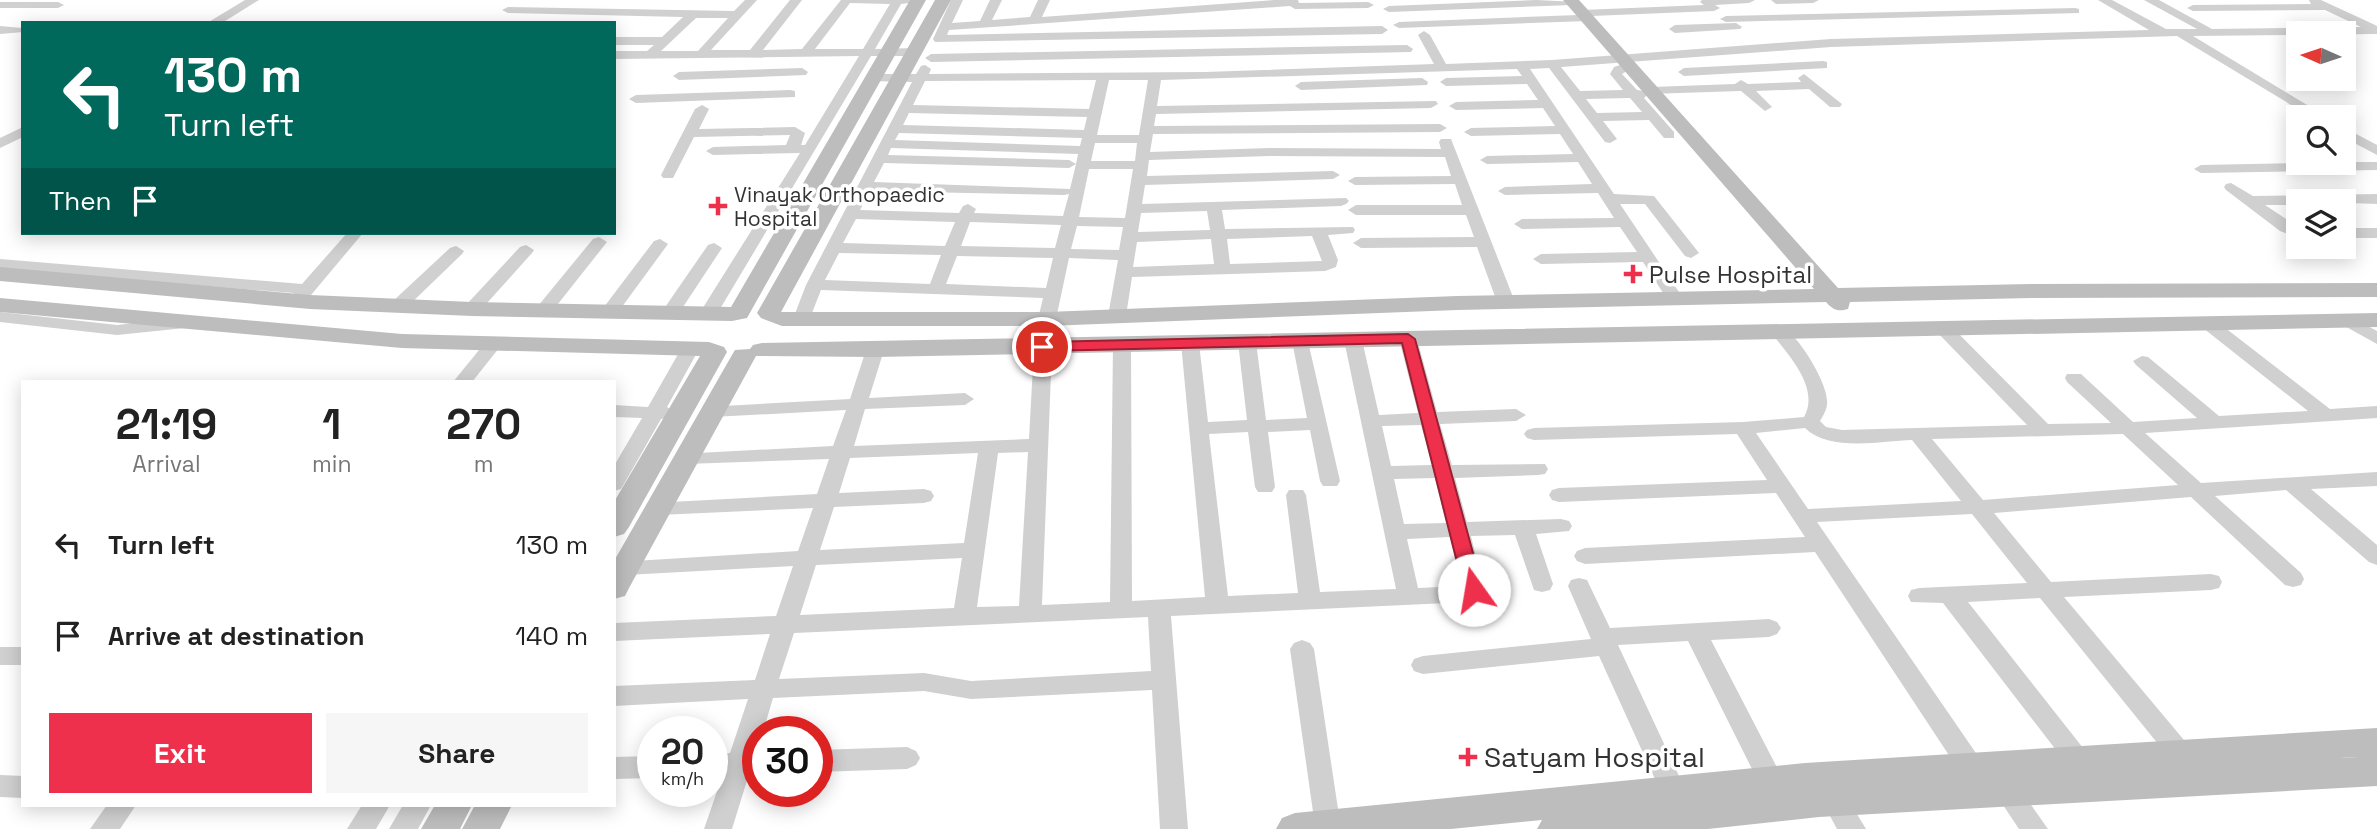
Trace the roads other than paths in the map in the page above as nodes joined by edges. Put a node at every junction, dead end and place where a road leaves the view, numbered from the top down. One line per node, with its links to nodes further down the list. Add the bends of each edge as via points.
1 (21, 0): 31 (street)
2 (253, 0): 50 (street)
3 (522, 0): 38 (street, via 504,13)
4 (572, 0): 38 (street)
5 (751, 0): 42 (street)
6 (796, 0): 82 (street)
7 (847, 0): 8 (street); 79 (street)
8 (869, 0): 24 (street)
9 (943, 0): 62 (street)
10 (957, 0): 62 (street)
11 (969, 0): 62 (street)
12 (996, 0): 54 (street)
13 (1044, 0): 49 (street)
14 (1090, 0): 57 (street)
15 (1140, 0): 39 (street)
16 (1749, 0): 28 (street)
17 (1813, 0): 25 (street)
18 (1885, 0): 44 (street)
19 (1958, 0): 40 (street)
20 (2057, 0): 46 (street)
21 (2104, 0): 63 (street)
22 (2150, 0): 65 (street)
23 (2313, 0): 36 (street)
24 (907, 1): 77 (street)
25 (1775, 1): 48 (street)
26 (1479, 2): 37 (street); 52 (street); 55 (street, via 1384,19)
27 (1294, 3): 34 (street); 35 (street); 55 (street)
28 (1708, 3): 37 (street); 53 (street)
29 (1229, 4): 35 (street); 43 (street)
30 (2196, 4): 36 (street, via 2214,8)
31 (0, 5): 32 (street)
32 (58, 5)
33 (1182, 5): 39 (street); 43 (street)
34 (1368, 5)
35 (1243, 6): 58 (street)
36 (2325, 7): 59 (street)
37 (1578, 8): 52 (street); 88 (street)
38 (559, 11): 41 (street); 51 (street)
39 (1137, 13): 57 (street)
40 (1980, 13): 44 (street); 46 (street); 69 (street)
41 (693, 14): 42 (street); 73 (street)
42 (737, 15): 81 (street)
43 (1198, 15): 57 (street); 66 (street)
44 (1908, 16): 48 (street); 71 (street)
45 (40, 17): 47 (street)
46 (2085, 17): 67 (street)
47 (0, 18)
48 (1797, 18): 53 (street)
49 (1035, 20): 54 (street); 57 (street)
50 (216, 21)
51 (547, 21)
52 (1496, 22): 56 (street)
53 (1731, 23): 74 (street); 78 (street, via 1671,25)
54 (984, 24): 62 (street)
55 (1301, 25): 66 (street); 76 (street)
56 (1399, 25)
57 (1084, 26): 66 (street); 70 (street); 86 (street)
58 (1249, 26)
59 (2377, 29): 65 (street)
60 (0, 30): 61 (street)
61 (18, 30)
62 (941, 30): 70 (street); 85 (street)
63 (2165, 33): 64 (street); 67 (street)
64 (2179, 33): 65 (street); 118 (street)
65 (2213, 33)
66 (1200, 34): 80 (street)
67 (2115, 34): 69 (street)
68 (1424, 35): 93 (street)
69 (2018, 37): 71 (street)
70 (968, 39): 87 (street)
71 (1944, 39): 74 (street)
72 (616, 41): 73 (street)
73 (664, 41): 84 (street)
74 (1757, 47): 78 (street)
75 (1407, 49): 76 (street)
76 (1310, 51): 80 (street); 96 (street)
77 (878, 52): 79 (street); 85 (street); 101 (street); 143 (street)
78 (1703, 52): 88 (street); 94 (street)
79 (809, 53): 82 (street); 95 (street)
80 (1202, 53): 86 (street); 100 (street)
81 (701, 54): 82 (street); 84 (street)
82 (753, 54)
83 (616, 55): 84 (street)
84 (650, 55)
85 (923, 55): 87 (street); 104 (street)
86 (1082, 56): 87 (street); 102 (street)
87 (962, 58)
88 (1626, 63): 89 (street); 111 (street)
89 (1552, 64): 90 (street); 113 (street)
90 (1521, 65): 93 (street); 103 (street)
91 (1823, 65): 92 (street)
92 (1790, 67): 94 (street); 107 (street)
93 (1442, 68): 98 (street)
94 (1727, 70): 97 (street); 109 (street)
95 (802, 72): 99 (street); 112 (street)
96 (1316, 72): 98 (street); 100 (street)
97 (1684, 72)
98 (1420, 75): 106 (street); 115 (street)
99 (679, 76)
100 (1205, 76): 106 (street)
101 (872, 78): 104 (street); 144 (street)
102 (1081, 78): 104 (street); 108 (street)
103 (1531, 80): 105 (street); 116 (street)
104 (913, 82): 110 (street); 122 (street); 221 (street)
105 (1446, 82)
106 (1155, 83): 108 (street); 124 (street)
107 (1812, 85): 109 (street); 117 (street)
108 (1096, 87): 125 (street)
109 (1745, 87): 111 (street); 121 (street)
110 (1060, 91)
111 (1646, 93): 113 (street); 126 (street); 208 (street)
112 (790, 94): 114 (street); 120 (street)
113 (1576, 95): 127 (street)
114 (636, 99)
115 (1431, 104): 124 (street); 128 (street)
116 (1547, 104): 119 (street); 130 (street)
117 (1835, 104)
118 (2300, 105)
119 (1456, 106)
120 (783, 107)
121 (1765, 107)
122 (905, 108): 125 (street); 129 (street)
123 (702, 109): 135 (street)
124 (1151, 110): 136 (street)
125 (1095, 113): 145 (street)
126 (1653, 116): 127 (street); 137 (street)
127 (1593, 117): 138 (street)
128 (1440, 128): 136 (street); 148 (street)
129 (895, 129): 131 (street); 141 (street)
130 (1563, 130): 134 (street); 150 (street)
131 (998, 131): 145 (street); 149 (street)
132 (21, 132): 140 (street)
133 (724, 132): 135 (street); 142 (street, via 795,131); 146 (street)
134 (1471, 132)
135 (690, 133): 157 (street)
136 (1147, 134): 145 (street); 154 (street)
137 (1669, 135)
138 (1610, 139)
139 (2356, 139): 147 (street)
140 (0, 144)
141 (887, 145): 149 (street); 151 (street)
142 (792, 149): 143 (street); 146 (street)
143 (810, 149): 144 (street); 217 (street)
144 (832, 149): 218 (street)
145 (1083, 150): 149 (street); 149 (street); 154 (street); 175 (street)
146 (713, 151): 155 (street)
147 (2377, 151)
148 (1450, 153): 154 (street, via 1269,152); 159 (street)
149 (989, 155): 151 (street); 163 (street)
150 (1582, 158): 152 (street); 166 (street)
151 (880, 159): 161 (street)
152 (1487, 160)
153 (2377, 166): 156 (street)
154 (1142, 167): 158 (street); 177 (street)
155 (704, 169)
156 (2201, 169)
157 (668, 175)
158 (1333, 176)
159 (1460, 180): 160 (street); 172 (street)
160 (1355, 181)
161 (865, 186): 163 (street); 173 (street)
162 (2231, 187): 169 (street)
163 (975, 188): 164 (street); 174 (street)
164 (1064, 191)
165 (1505, 191): 166 (street)
166 (1606, 194): 176 (street); 196 (street, via 1652,201)
167 (2377, 199): 169 (street)
168 (1341, 201): 170 (street)
169 (2249, 201): 179 (street)
170 (1214, 206): 177 (street); 184 (street)
171 (1356, 210): 172 (street)
172 (1472, 210): 187 (street)
173 (851, 214): 174 (street); 190 (street)
174 (964, 217): 175 (street); 193 (street)
175 (1070, 220): 177 (street); 195 (street)
176 (1624, 222): 178 (street); 197 (street)
177 (1132, 223): 184 (street); 200 (street)
178 (1522, 224)
179 (2286, 228)
180 (1347, 230): 181 (street)
181 (1318, 231): 184 (street); 201 (street, via 1330,260 1325,266)
182 (2356, 233): 183 (street)
183 (2377, 233)
184 (1219, 234): 201 (street)
185 (353, 235): 207 (street)
186 (599, 242): 214 (street)
187 (1484, 242): 188 (street); 210 (street)
188 (1361, 243)
189 (660, 244): 215 (street)
190 (834, 247): 193 (street); 203 (street)
191 (714, 248): 216 (street)
192 (526, 250): 213 (street)
193 (951, 250): 195 (street); 204 (street)
194 (456, 251): 212 (street)
195 (1062, 253): 200 (street); 206 (street)
196 (1691, 253)
197 (1647, 257): 198 (street); 209 (street)
198 (1541, 259)
199 (0, 264): 207 (street)
200 (1125, 264): 201 (street); 219 (street)
201 (1223, 269)
202 (0, 274): 207 (street)
203 (814, 285): 204 (street); 221 (street)
204 (936, 289): 206 (street)
205 (2377, 290): 208 (street)
206 (1053, 292): 222 (street)
207 (301, 295): 212 (street)
208 (1832, 295): 209 (street); 228 (street)
209 (1675, 298): 210 (street)
210 (1506, 302): 219 (street)
211 (0, 305): 225 (street)
212 (398, 306): 213 (street)
213 (472, 309): 214 (street)
214 (544, 310): 215 (street)
215 (610, 311): 216 (street)
216 (670, 313): 217 (street)
217 (708, 314): 218 (street)
218 (736, 314): 221 (street); 239 (street, via 705,331)
219 (1117, 316): 222 (street)
220 (0, 317): 225 (street, via 117,330)
221 (784, 317): 222 (street); 241 (street, via 779,340)
222 (1047, 319)
223 (2347, 320): 224 (main road); 226 (main road); 230 (street)
224 (2377, 320)
225 (186, 322): 234 (street, via 402,341)
226 (2209, 324): 227 (main road); 252 (street)
227 (1942, 327): 228 (main road); 262 (street)
228 (1863, 329): 229 (main road)
229 (1779, 331): 231 (main road); 255 (street, via 1813,380 1819,399)
230 (2377, 338)
231 (1408, 339): 232 (main road); 253 (street)
232 (1353, 340): 233 (main road); 254 (street)
233 (1301, 341): 235 (main road); 257 (street)
234 (494, 342): 239 (street); 244 (street)
235 (1247, 342): 236 (main road); 258 (street)
236 (1190, 344): 237 (main road); 259 (street)
237 (1122, 345): 238 (main road); 308 (street)
238 (1042, 347): 240 (main road); 265 (street)
239 (705, 350): 241 (street); 250 (street)
240 (874, 350): 241 (main road); 246 (street)
241 (753, 352): 248 (street)
242 (2142, 361): 256 (street)
243 (2074, 379): 261 (street)
244 (464, 380)
245 (965, 399): 246 (street)
246 (857, 404): 248 (street); 267 (street)
247 (616, 411): 250 (street)
248 (712, 411): 268 (street)
249 (2377, 412): 252 (street)
250 (667, 413): 272 (street)
251 (1516, 415): 253 (street)
252 (2325, 415): 256 (street)
253 (1429, 419): 254 (street); 270 (street)
254 (1371, 421): 271 (street)
255 (1810, 422): 260 (street); 264 (street, via 1833,436)
256 (2214, 422): 261 (street)
257 (1318, 424): 258 (street); 273 (street)
258 (1257, 426): 259 (street); 277 (street)
259 (1199, 428): 306 (street)
260 (1742, 428): 263 (street); 276 (street)
261 (2128, 428): 262 (street); 278 (street)
262 (2043, 430): 264 (street)
263 (1534, 434)
264 (1917, 434): 283 (street)
265 (1038, 445): 266 (street); 309 (street)
266 (989, 447): 267 (street); 292 (street)
267 (841, 451): 268 (street); 282 (street)
268 (686, 458): 284 (street)
269 (1538, 469): 270 (street)
270 (1443, 471): 271 (street); 289 (street)
271 (1382, 473): 290 (street)
272 (624, 476): 286 (street)
273 (1330, 481)
274 (2374, 482): 275 (street)
275 (2291, 483): 278 (street); 294 (street)
276 (1781, 486): 280 (street); 285 (street)
277 (1265, 487)
278 (2197, 490): 283 (street); 297 (street)
279 (1296, 495): 305 (street)
280 (1559, 495)
281 (924, 496): 282 (street)
282 (825, 501): 284 (street); 295 (street)
283 (1978, 507): 285 (street); 301 (street)
284 (659, 508): 296 (street)
285 (1802, 516): 291 (street)
286 (616, 517)
287 (1561, 526): 288 (street)
288 (1523, 527): 289 (street); 299 (street)
289 (1459, 530): 290 (street); 304 (street, via 1474,590 1464,595)
290 (1395, 532): 304 (street)
291 (1821, 544): 293 (street); 331 (street)
292 (974, 550): 295 (street); 310 (street)
293 (1585, 556)
294 (2377, 557)
295 (806, 558): 296 (street); 311 (street)
296 (620, 577)
297 (2293, 579)
298 (2211, 582): 301 (street)
299 (1542, 584)
300 (1579, 586): 315 (street)
301 (2044, 588): 302 (street); 323 (street)
302 (1949, 594): 303 (street); 326 (street)
303 (1919, 596)
304 (1409, 597): 305 (street)
305 (1310, 601): 306 (street)
306 (1217, 604): 307 (street)
307 (1159, 607): 308 (street); 320 (street)
308 (1121, 608): 309 (street)
309 (1030, 613): 310 (street)
310 (964, 616): 311 (street)
311 (784, 625): 313 (street); 321 (street)
312 (1769, 628): 314 (street)
313 (616, 632)
314 (1695, 632): 315 (street); 332 (street)
315 (1604, 641): 319 (street); 335 (street)
316 (1302, 649): 343 (street)
317 (0, 656): 318 (street)
318 (21, 656)
319 (1423, 665)
320 (1164, 680): 321 (street, via 971,690 924,682); 350 (street)
321 (762, 689): 322 (street); 327 (street)
322 (616, 696)
323 (2180, 753): 326 (street); 330 (street, via 2340,745)
324 (907, 758): 325 (street)
325 (833, 760)
326 (2078, 760): 331 (street)
327 (736, 764): 349 (street)
328 (637, 767): 329 (street)
329 (616, 768)
330 (2374, 769): 331 (street)
331 (1989, 775): 332 (street); 341 (street); 351 (street)
332 (1770, 781): 335 (street)
333 (0, 786): 334 (street)
334 (21, 787)
335 (1695, 806): 341 (street); 342 (street)
336 (121, 807): 344 (street)
337 (376, 807): 345 (street)
338 (417, 807): 346 (street)
339 (453, 807): 347 (main road)
340 (493, 807): 348 (main road)
341 (1843, 815)
342 (1566, 822): 343 (street)
343 (1312, 827)
344 (104, 829)
345 (361, 829)
346 (404, 829)
347 (440, 829)
348 (481, 829)
349 (718, 829)
350 (1174, 829)
351 (2034, 829)

